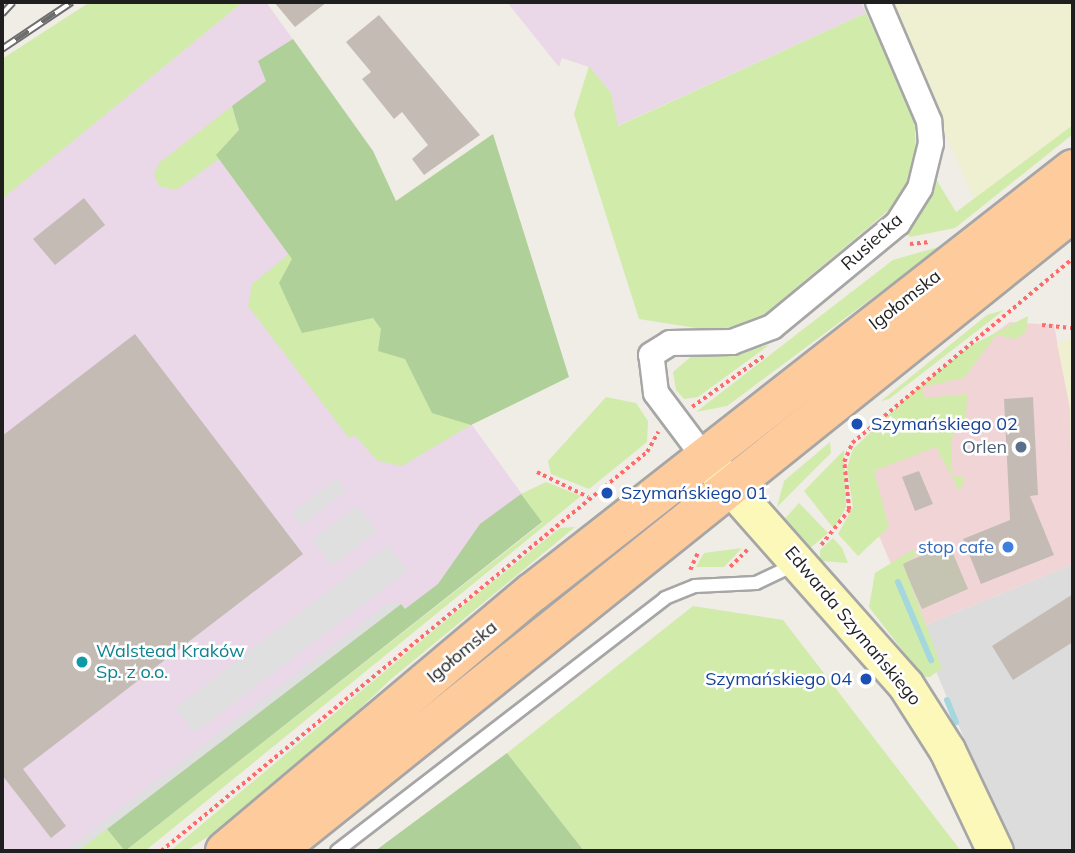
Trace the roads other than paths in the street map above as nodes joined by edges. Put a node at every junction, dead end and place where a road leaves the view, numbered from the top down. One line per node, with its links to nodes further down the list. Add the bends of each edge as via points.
1 (878, 2): 4 (street, Rusiecka, via 929,121 928,169 912,204 879,240 772,327 732,342 664,345 648,366 661,401)
2 (1073, 169): 4 (main road, Igołomska)
3 (1073, 212): 5 (main road, Igołomska)
4 (704, 457): 5 (street); 7 (main road, Igołomska)
5 (732, 488): 6 (street, Edwarda Szymańskiego); 8 (main road, Igołomska)
6 (800, 562): 9 (lane, via 766,580 695,586 665,598); 10 (street, Edwarda Szymańskiego, via 927,716)
7 (225, 851)
8 (276, 851)
9 (337, 851)
10 (995, 851)

